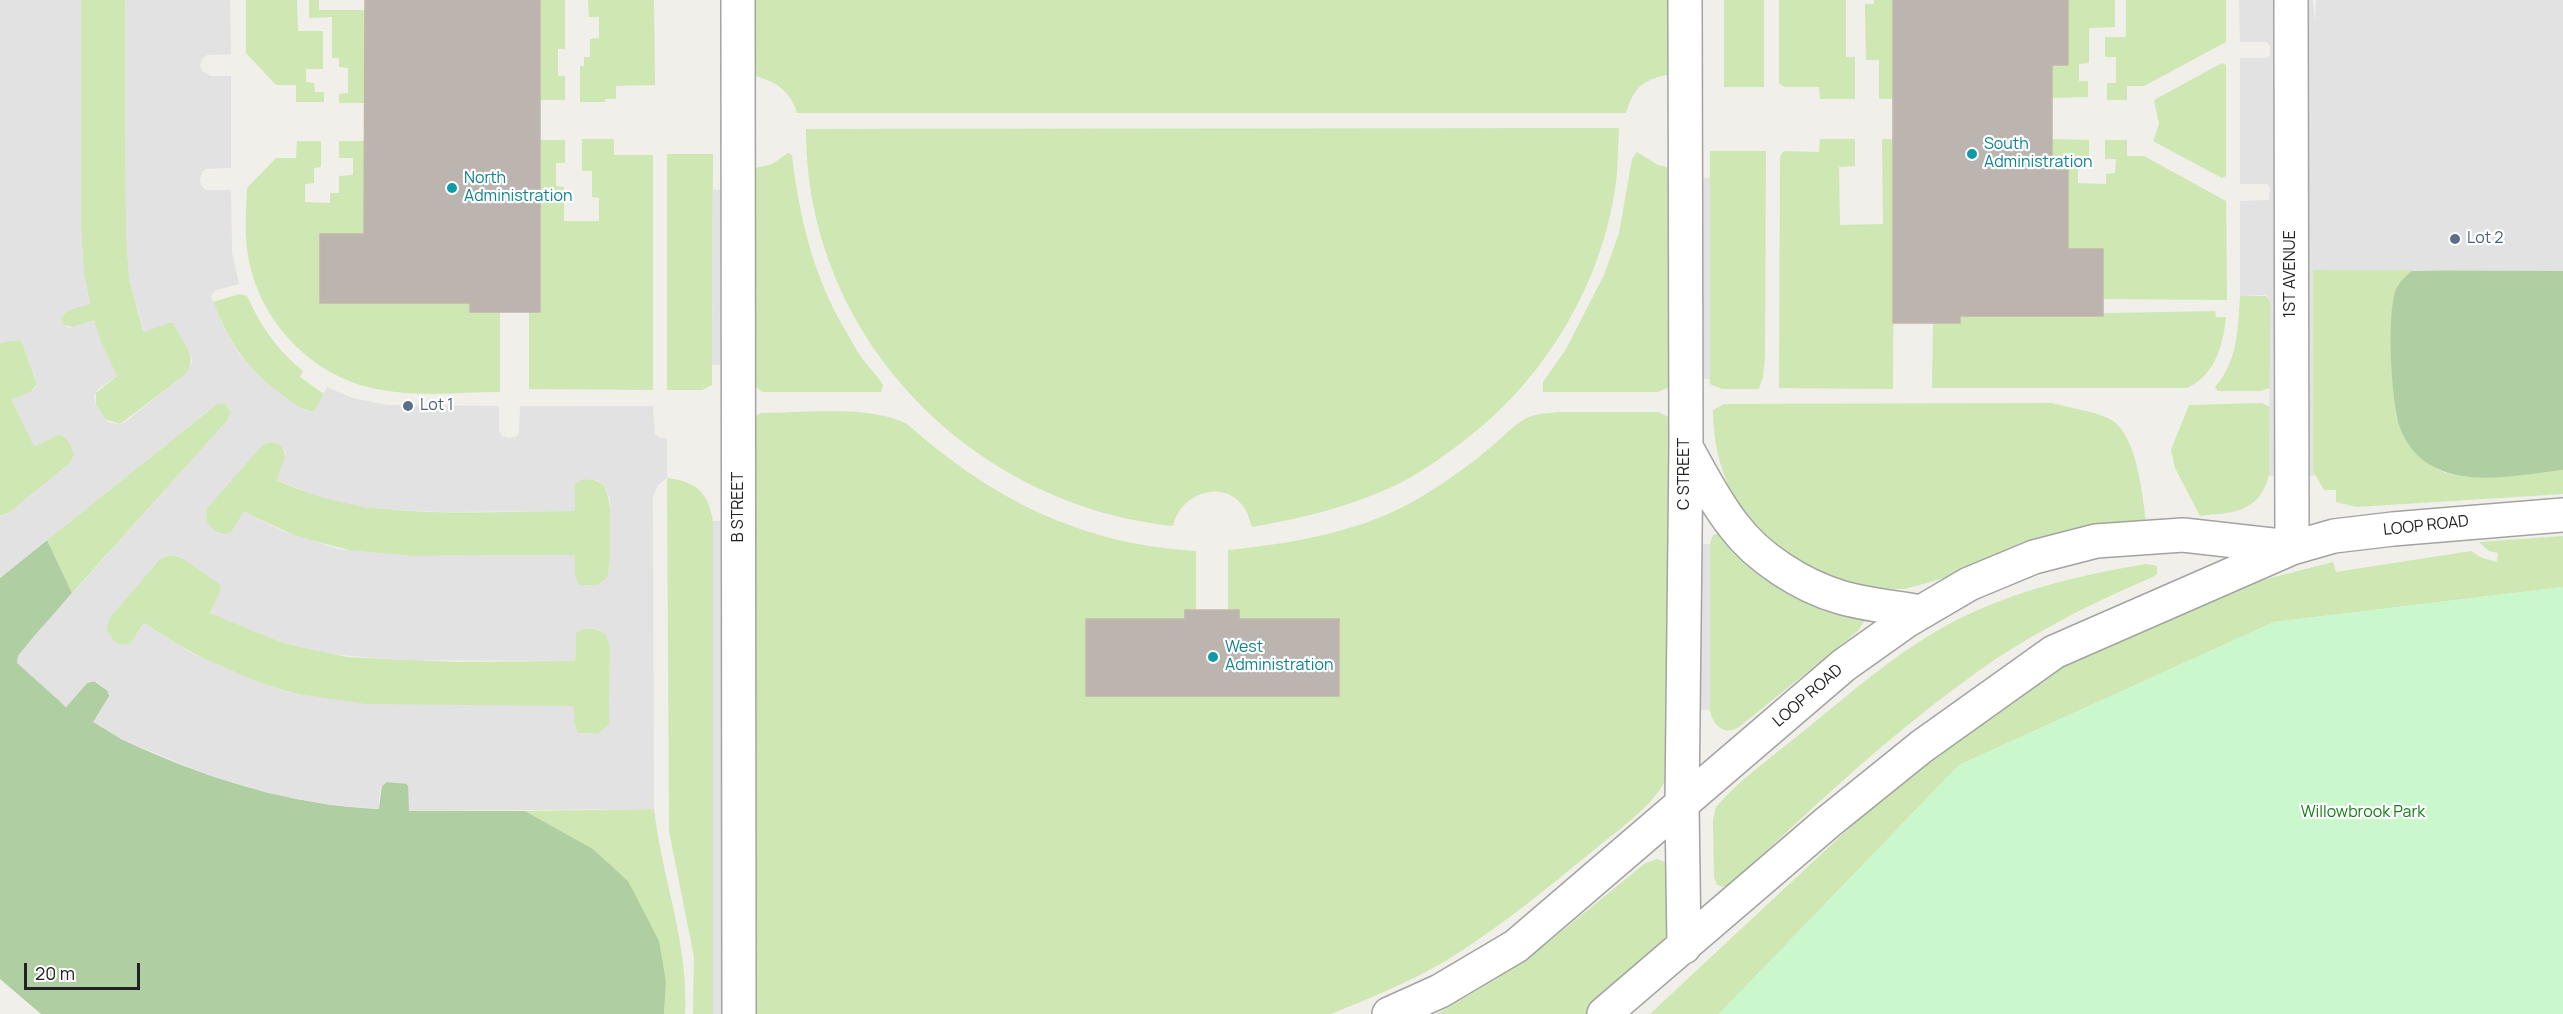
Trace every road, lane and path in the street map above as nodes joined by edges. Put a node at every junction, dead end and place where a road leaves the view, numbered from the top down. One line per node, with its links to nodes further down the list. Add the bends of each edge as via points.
1 (738, 0): 10 (street, B STREET)
2 (1685, 0): 4 (street, C STREET)
3 (2291, 0): 6 (street, 1ST AVENUE)
4 (1686, 446): 7 (street, via 1735,528 1806,585 1841,598); 8 (street, C STREET)
5 (2563, 515): 6 (street, LOOP ROAD, via 2334,536)
6 (2292, 548): 7 (street, LOOP ROAD, via 2184,535 2096,541 2023,562 1969,584); 9 (street, LOOP ROAD, via 2054,652 1921,747)
7 (1921, 612): 8 (street, LOOP ROAD, via 1844,665)
8 (1682, 804): 9 (street, C STREET); 11 (street, LOOP ROAD, via 1516,946 1440,991)
9 (1684, 947): 12 (street, LOOP ROAD)
10 (739, 1014)
11 (1389, 1014)
12 (1604, 1014)

